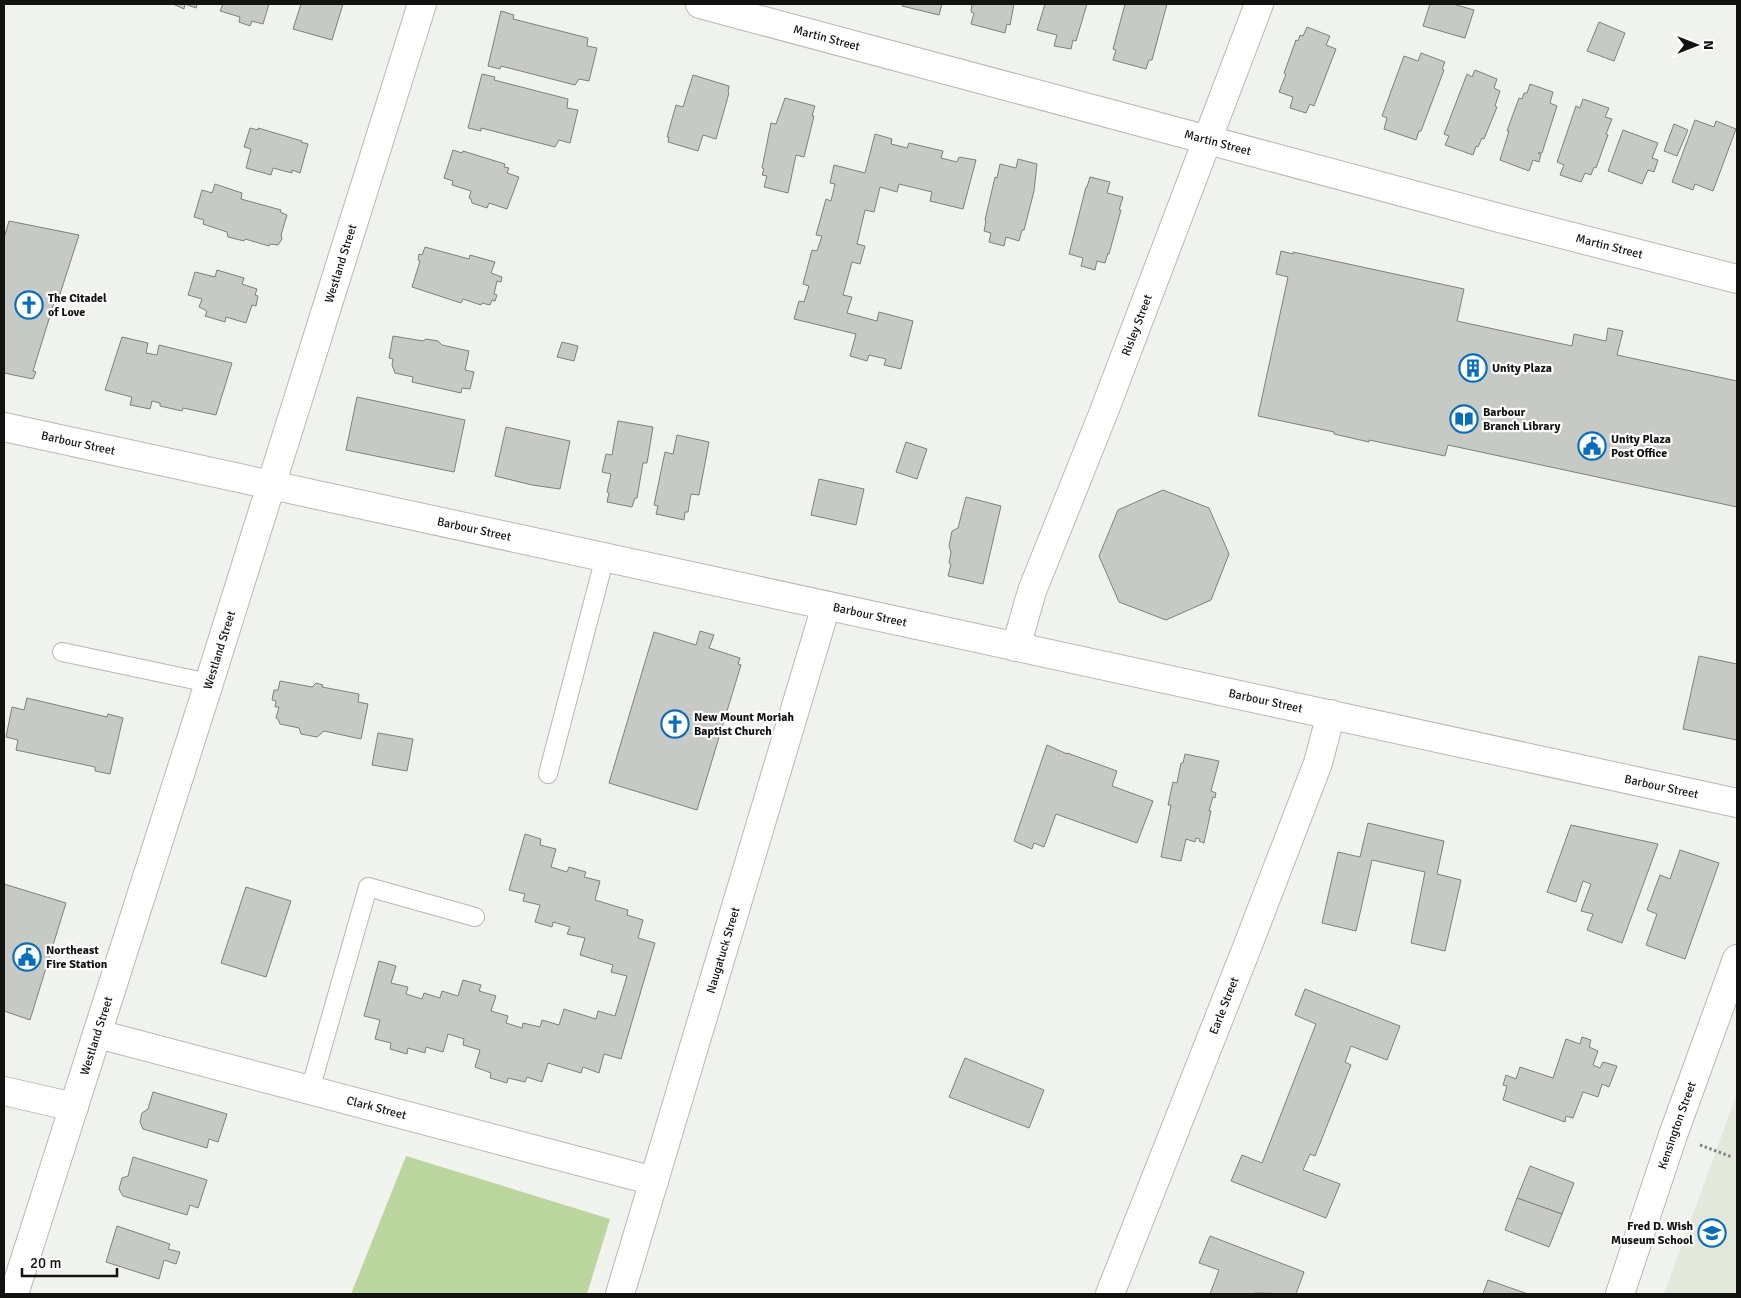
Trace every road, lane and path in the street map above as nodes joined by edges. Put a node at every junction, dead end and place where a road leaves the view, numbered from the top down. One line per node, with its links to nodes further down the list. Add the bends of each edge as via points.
1 (422, 4): 7 (street, Westland Street)
2 (700, 4): 4 (street, Martin Street)
3 (1259, 4): 4 (street, Risley Street)
4 (1206, 139): 5 (street, Martin Street); 10 (street, Risley Street, via 1103,414 1032,591)
5 (1737, 279)
6 (4, 427): 7 (street, Barbour Street)
7 (272, 484): 8 (street, Barbour Street); 12 (street, Westland Street)
8 (605, 558): 9 (street, Barbour Street); 14 (lane)
9 (826, 606): 10 (street, Barbour Street); 22 (street, Naugatuck Street)
10 (1016, 647): 13 (street, Barbour Street)
11 (62, 652): 12 (lane)
12 (210, 683): 18 (street, Westland Street)
13 (1331, 714): 15 (street, Barbour Street); 25 (street, Earle Street, via 1318,763)
14 (548, 774)
15 (1737, 803)
16 (475, 917): 19 (lane, via 368,887)
17 (1737, 959): 26 (street, Kensington Street)
18 (98, 1034): 19 (street, Clark Street); 21 (street, Westland Street)
19 (310, 1090): 22 (street, Clark Street)
20 (4, 1091): 21 (street)
21 (74, 1107): 23 (street, Westland Street)
22 (654, 1181): 24 (street, Naugatuck Street)
23 (14, 1294)
24 (620, 1294)
25 (1110, 1294)
26 (1620, 1294)

